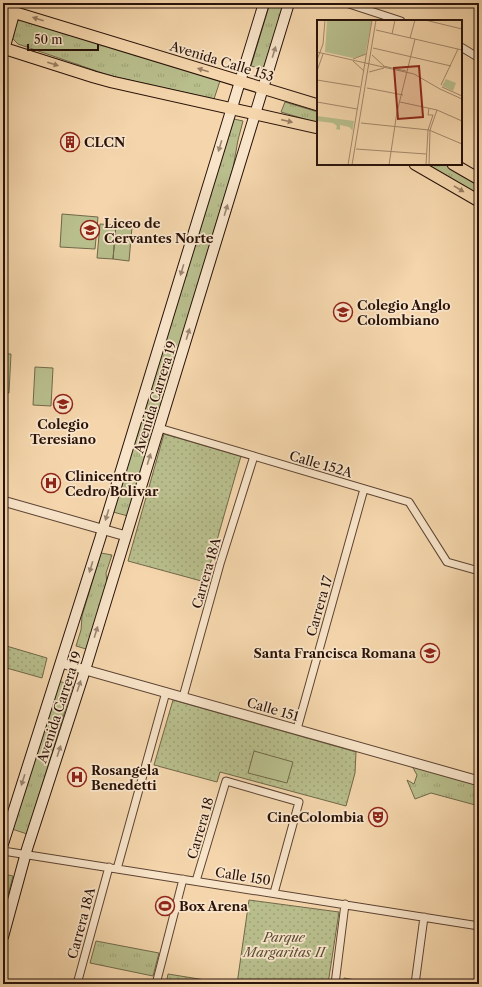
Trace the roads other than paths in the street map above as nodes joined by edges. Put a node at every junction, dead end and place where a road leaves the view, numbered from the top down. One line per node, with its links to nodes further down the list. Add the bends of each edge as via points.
1 (264, 3): 10 (main road, Avenida Carrera 19)
2 (289, 3): 11 (main road, Avenida Carrera 19, one-way to 2)
3 (346, 3): 6 (street)
4 (3, 8): 5 (main road, Avenida Calle 153)
5 (14, 12): 7 (main road); 10 (main road, Avenida Calle 153, one-way to 5)
6 (398, 20)
7 (3, 48): 13 (main road, one-way to 13, via 94,77)
8 (462, 48): 9 (street)
9 (479, 58)
10 (240, 81): 11 (main road, Avenida Calle 153); 13 (main road, Avenida Carrera 19)
11 (263, 88): 12 (main road, Avenida Calle 153); 14 (main road, Avenida Carrera 19)
12 (317, 105)
13 (232, 109): 14 (main road); 24 (main road, Avenida Carrera 19, one-way to 24)
14 (255, 114): 15 (main road, one-way to 15); 20 (main road, Avenida Carrera 19, one-way to 14)
15 (317, 128)
16 (417, 165): 19 (main road, one-way to 19)
17 (455, 165): 18 (main road)
18 (479, 179)
19 (479, 202)
20 (159, 428): 21 (street, Calle 152A); 25 (main road, Avenida Carrera 19, one-way to 20)
21 (254, 456): 22 (street, Calle 152A); 30 (street, Carrera 18A, via 220,564)
22 (364, 489): 26 (street, Calle 152A, via 409,502 447,562); 31 (street, Carrera 17)
23 (3, 501): 24 (street)
24 (102, 529): 25 (street); 27 (main road, Avenida Carrera 19, one-way to 27)
25 (126, 536): 28 (main road, Avenida Carrera 19, one-way to 25)
26 (479, 571)
27 (61, 663): 28 (street, Calle 151); 33 (main road, Avenida Carrera 19, one-way to 33)
28 (85, 670): 29 (street, Calle 151); 35 (main road, Avenida Carrera 19, one-way to 28)
29 (166, 692): 30 (street, Calle 151); 37 (street)
30 (183, 697): 31 (street, Calle 151)
31 (297, 729): 32 (street, Calle 151)
32 (479, 781)
33 (3, 844)
34 (3, 851): 35 (street, Calle 150)
35 (25, 855): 36 (street, Calle 150); 44 (main road, Avenida Carrera 19)
36 (109, 867): 37 (street, Calle 150); 45 (street, Carrera 18A)
37 (117, 869): 38 (street, Calle 150)
38 (183, 879): 39 (street, Calle 150); 46 (street)
39 (196, 881): 40 (street, Calle 150); 40 (street, Carrera 18, via 226,781 299,802)
40 (274, 893): 41 (street, Calle 150)
41 (345, 904): 42 (street, Calle 150); 47 (street)
42 (424, 917): 43 (street, Calle 150); 48 (street)
43 (479, 926)
44 (3, 937)
45 (77, 984)
46 (156, 984)
47 (335, 984)
48 (414, 984)

